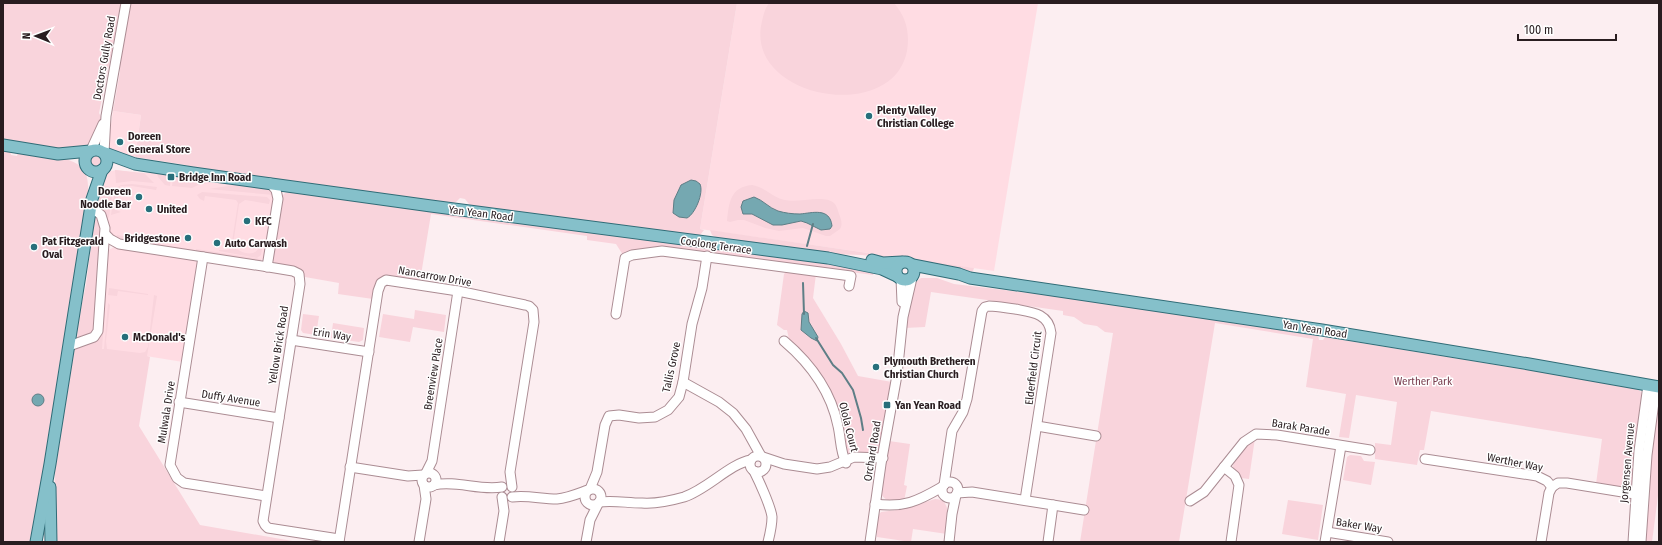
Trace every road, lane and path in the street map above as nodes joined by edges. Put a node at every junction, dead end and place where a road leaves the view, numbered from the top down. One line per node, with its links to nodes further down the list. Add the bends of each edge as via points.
1 (126, 3): 2 (street, Doctors Gully Road)
2 (106, 116): 4 (street, Doctors Gully Road); 5 (street, Doctors Gully Road)
3 (3, 145): 6 (main road)
4 (90, 151): 5 (main road, via 97,149); 6 (main road); 8 (main road, via 84,160)
5 (104, 153): 7 (main road, Yan Yean Road); 9 (main road, via 107,162)
6 (58, 154): 8 (main road)
7 (135, 164): 9 (main road, Yan Yean Road); 10 (main road, Yan Yean Road)
8 (86, 167): 9 (main road, via 95,172); 13 (main road)
9 (102, 170): 13 (main road)
10 (270, 184): 11 (main road, Yan Yean Road); 12 (street, via 276,190)
11 (296, 187): 12 (street, via 285,190); 19 (main road, Yan Yean Road)
12 (278, 199): 21 (street)
13 (92, 203): 14 (street, via 105,226); 30 (main road)
14 (105, 234): 15 (street, Yellow Brick Road); 16 (street)
15 (119, 244): 16 (street, via 109,246); 18 (street, Yellow Brick Road)
16 (103, 251): 30 (street, via 98,331 94,337)
17 (708, 256): 24 (street, Coolong Terrace, via 850,276); 26 (street, Coolong Terrace, via 662,251 627,256 623,262); 32 (street, Tallis Grove, via 692,324)
18 (203, 257): 21 (street, Yellow Brick Road); 35 (street, Mulwala Drive)
19 (828, 258): 20 (main road, Yan Yean Road, via 854,256 883,263); 23 (main road, Yan Yean Road, via 882,269)
20 (902, 262): 22 (main road, via 907,262); 23 (main road, via 896,268)
21 (267, 267): 29 (street, Yellow Brick Road, via 293,271 300,276)
22 (913, 273): 23 (main road, via 906,280); 27 (street, Orchard Road); 33 (main road, Yan Yean Road, via 959,274 970,278 1286,325)
23 (899, 278): 27 (street, Orchard Road)
24 (849, 286)
25 (458, 291): 31 (street, Nancarrow Drive, via 383,281 378,291); 53 (street, Breenview Place); 58 (street, Nancarrow Drive, via 529,306 533,310 534,322)
26 (616, 314)
27 (903, 317): 45 (street, Orchard Road, via 897,375)
28 (783, 339): 46 (street, Olola Court, via 809,365 824,388 836,418)
29 (292, 340): 31 (street, Erin Way); 37 (street, Yellow Brick Road)
30 (69, 346): 47 (main road)
31 (369, 352): 50 (street, Nancarrow Drive)
32 (682, 385): 40 (street, via 719,402 733,413); 57 (street, Tallis Grove, via 674,404 655,417 609,416 604,425)
33 (1654, 386): 36 (street, Jorgensen Avenue); 59 (street, Jorgensen Avenue, via 1639,452)
34 (1659, 401): 36 (street)
35 (179, 402): 37 (street, Duffy Avenue); 60 (street, Mulwala Drive, via 170,463 177,478 189,484)
36 (1653, 409): 59 (street, Jorgensen Avenue)
37 (279, 418): 60 (street, Yellow Brick Road)
38 (1037, 426): 39 (street); 55 (street, Elderfield Circuit, via 1051,339 1049,325 1044,318 1034,312 987,306 981,314 967,399 952,431 947,462); 65 (street, Elderfield Circuit)
39 (1096, 436)
40 (749, 437): 43 (street); 49 (street)
41 (1340, 446): 42 (street); 51 (street, Barak Parade, via 1261,433 1244,442); 74 (street, Barak Parade)
42 (1371, 450)
43 (762, 457): 48 (street); 49 (street, via 756,456); 52 (street, via 766,462)
44 (1424, 459): 54 (street, Werther Way, via 1537,476)
45 (882, 461): 46 (street); 69 (street, Orchard Road)
46 (844, 462): 48 (street, via 823,468)
47 (50, 464): 76 (main road); 77 (main road)
48 (784, 464): 52 (street)
49 (752, 465): 52 (street, via 759,472); 56 (street); 64 (street, via 729,471 700,490 670,501 643,503)
50 (350, 467): 53 (street); 75 (street, Nancarrow Drive)
51 (1224, 467): 66 (street, Barak Parade, via 1204,492); 85 (street, via 1239,485)
52 (765, 469): 56 (street)
53 (429, 480): 58 (street); 78 (street, Breenview Place)
54 (1552, 487): 59 (street, via 1567,483); 88 (street)
55 (951, 488): 61 (street); 63 (street, via 952,498); 65 (street); 72 (street)
56 (762, 489): 81 (street, via 772,518)
57 (594, 490): 62 (street); 64 (street); 67 (street, via 585,495); 68 (street, via 602,496)
58 (507, 492): 62 (street, via 551,498); 79 (street, Nancarrow Drive)
59 (1641, 495): 89 (street, Jorgensen Avenue); 90 (street, Jorgensen Avenue)
60 (266, 496): 75 (street, Yellow Brick Road, via 263,520 268,528)
61 (926, 496): 63 (street); 69 (street, via 902,505)
62 (569, 497): 67 (street)
63 (946, 497): 72 (street)
64 (617, 500): 68 (street)
65 (1025, 500): 70 (street)
66 (1190, 501)
67 (587, 502): 68 (street, via 592,505); 73 (street)
68 (598, 503): 73 (street)
69 (876, 504): 82 (street, Orchard Road)
70 (1053, 505): 71 (street); 84 (street)
71 (1084, 510)
72 (952, 514): 83 (street)
73 (590, 520): 80 (street)
74 (1327, 532): 86 (street, Barak Parade); 87 (street, Baker Way)
75 (339, 541)
76 (36, 542)
77 (51, 542)
78 (419, 542)
79 (499, 542)
80 (586, 542)
81 (768, 542)
82 (870, 542)
83 (949, 542)
84 (1048, 542)
85 (1231, 542)
86 (1326, 542)
87 (1388, 542)
88 (1541, 542)
89 (1633, 542)
90 (1641, 542)

